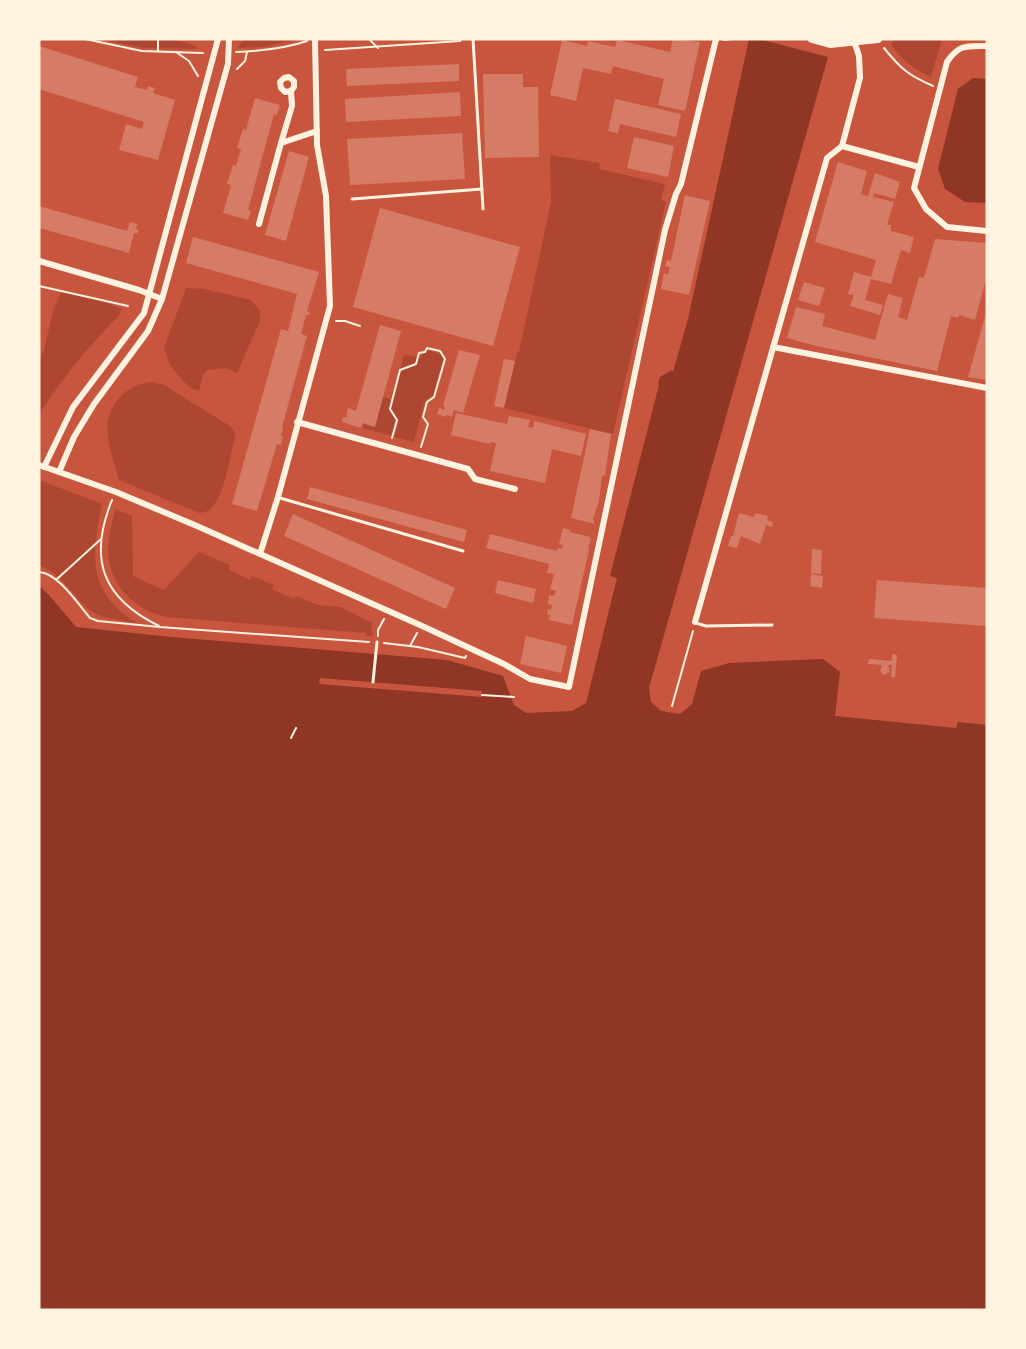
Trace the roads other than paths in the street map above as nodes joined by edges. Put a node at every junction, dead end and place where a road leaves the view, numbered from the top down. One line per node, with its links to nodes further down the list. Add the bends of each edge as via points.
1 (218, 39): 21 (street)
2 (230, 39): 22 (street, via 228,64)
3 (314, 39): 11 (street)
4 (473, 39): 15 (lane)
5 (716, 39): 31 (street, via 681,184 665,230 569,687 530,679)
6 (812, 39): 7 (main road, via 830,44)
7 (855, 40): 8 (main road); 13 (street, via 860,78)
8 (878, 40)
9 (987, 46): 14 (street, via 963,46 947,62)
10 (291, 91): 12 (street, via 292,106)
11 (317, 131): 12 (street); 25 (street, via 326,196 330,306)
12 (281, 143): 18 (street)
13 (842, 146): 14 (street); 23 (street, via 827,158)
14 (919, 167): 19 (street, via 914,188 926,208 947,227)
15 (482, 189): 16 (lane); 17 (lane)
16 (352, 199)
17 (483, 209)
18 (259, 224)
19 (987, 231)
20 (39, 261): 21 (street)
21 (149, 294): 22 (street); 26 (street, via 144,313 73,407)
22 (162, 299): 27 (street, via 148,331 74,437)
23 (773, 347): 24 (street); 33 (street)
24 (987, 388)
25 (297, 422): 28 (street, via 468,469 476,479); 29 (street)
26 (41, 466): 27 (street)
27 (59, 472): 31 (street, via 116,492)
28 (515, 489)
29 (278, 497): 30 (lane); 31 (street)
30 (463, 551)
31 (260, 554)
32 (772, 625): 33 (lane)
33 (694, 626)
34 (377, 642): 35 (lane)
35 (373, 682)

